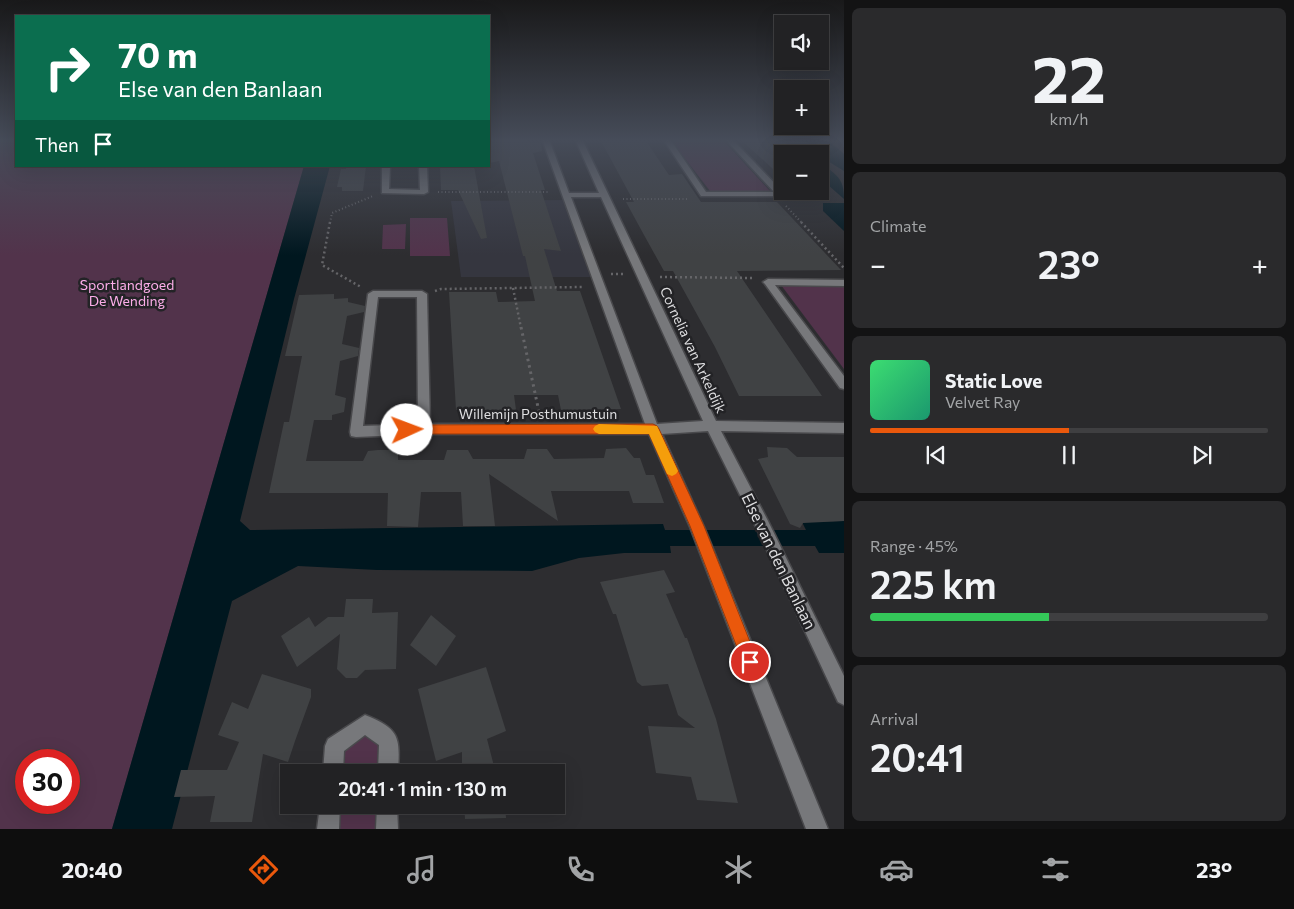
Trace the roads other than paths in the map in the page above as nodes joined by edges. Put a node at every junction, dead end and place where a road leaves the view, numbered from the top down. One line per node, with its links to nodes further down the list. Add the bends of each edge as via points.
1 (385, 178): 2 (street, via 384,191 424,192)
2 (423, 178)
3 (560, 178): 7 (street)
4 (595, 178): 8 (street, Cornelia van Arkeldijk)
5 (693, 178): 6 (street, via 704,194 781,194)
6 (765, 178)
7 (566, 193): 8 (street); 14 (street)
8 (604, 197): 11 (street, Cornelia van Arkeldijk)
9 (844, 282): 10 (street, via 768,282)
10 (844, 386)
11 (712, 426): 12 (street); 14 (street, Cornelia van Arkeldijk); 15 (street, Else van den Banlaan)
12 (844, 428)
13 (424, 429): 13 (street, Willemijn Posthumustuin, via 422,294 373,294 356,432); 14 (street, Willemijn Posthumustuin)
14 (653, 429): 22 (street, via 697,526)
15 (844, 696)
16 (334, 764): 17 (street, via 335,746 365,724 389,740)
17 (388, 764)
18 (329, 814): 20 (street)
19 (387, 814): 21 (street)
20 (328, 829)
21 (386, 829)
22 (817, 829)

